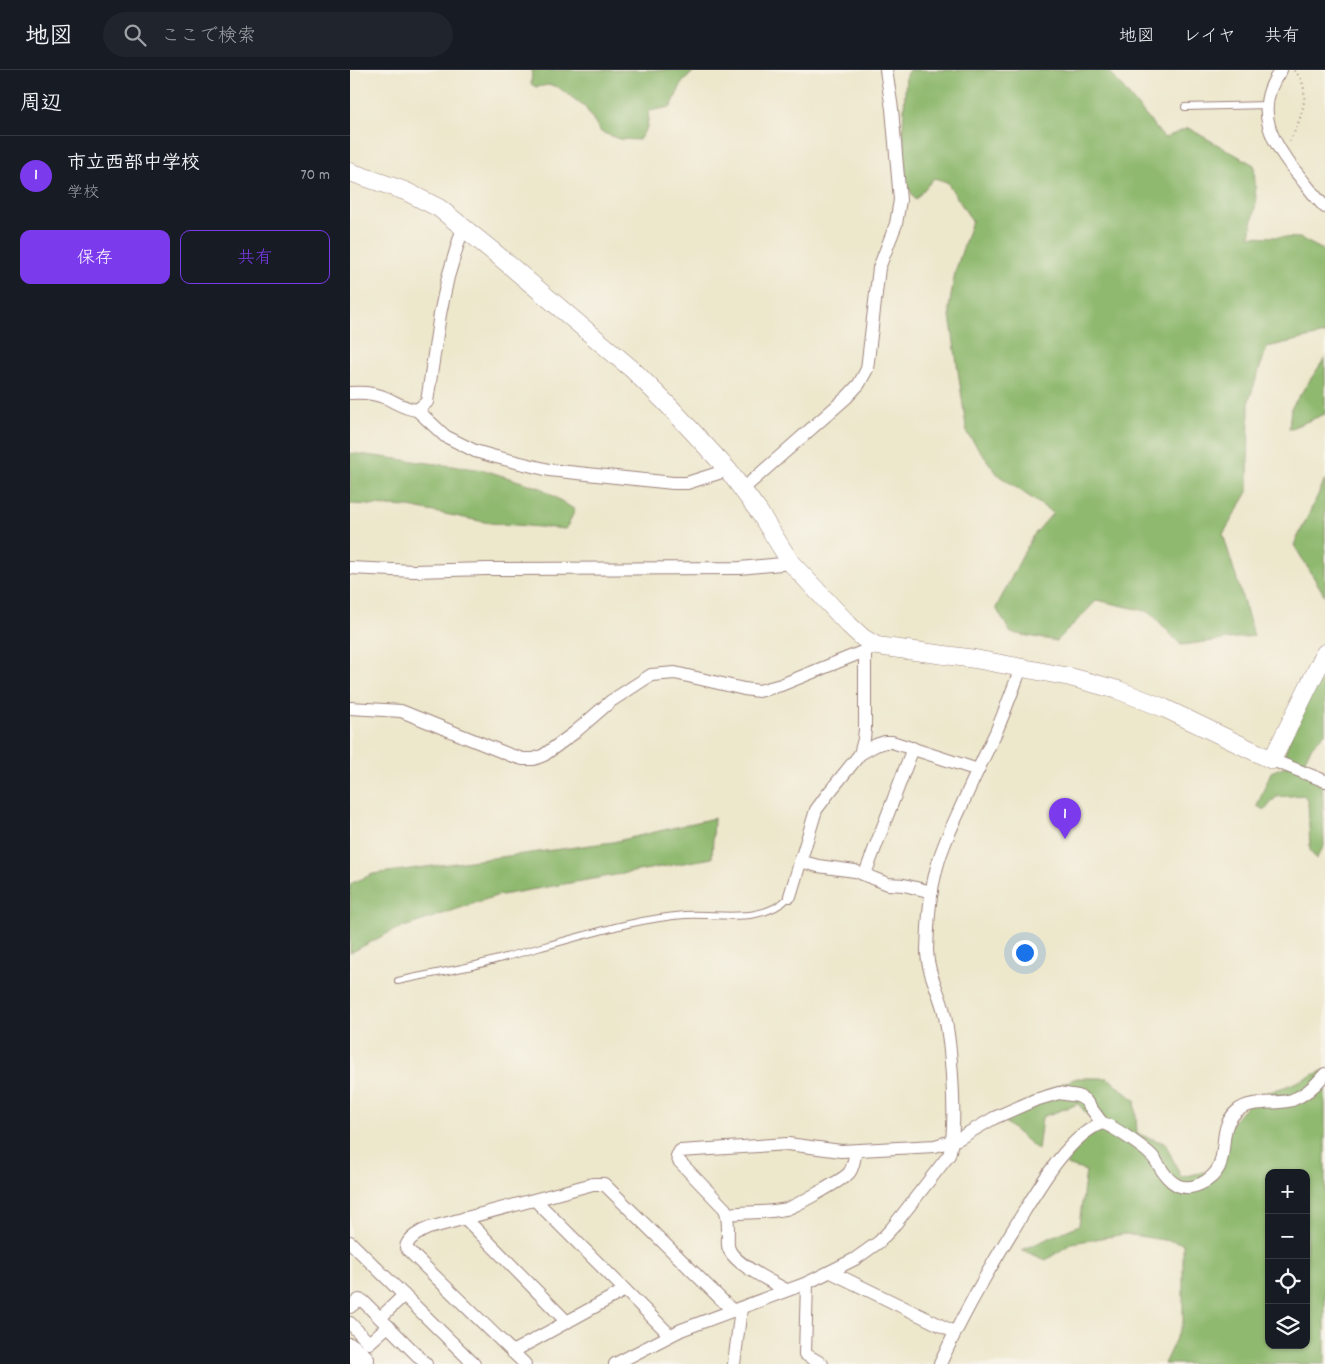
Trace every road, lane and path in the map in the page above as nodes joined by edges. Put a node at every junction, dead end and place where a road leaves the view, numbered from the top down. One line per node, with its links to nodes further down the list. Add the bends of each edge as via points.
1 (886, 70): 13 (street, via 900,200 896,224 879,268 867,370 847,397)
2 (1280, 70): 4 (street, via 1272,86)
3 (1293, 70): 6 (path, via 1303,83 1304,104 1297,127)
4 (1268, 106): 5 (lane); 6 (street, via 1272,138)
5 (1185, 107)
6 (1282, 155): 8 (street)
7 (350, 172): 9 (street, via 428,202)
8 (1325, 206)
9 (463, 227): 11 (street, via 440,314 427,402); 12 (street, via 632,370)
10 (350, 393): 11 (street, via 378,395)
11 (417, 410): 12 (street, via 445,436 475,451 549,470 673,484)
12 (728, 470): 13 (street)
13 (743, 489): 14 (street)
14 (792, 563): 15 (street, via 740,568 414,571); 16 (street)
15 (350, 568)
16 (871, 649): 18 (street); 19 (street, via 759,691 675,673 651,675 611,701 544,755 534,759 510,755 401,711); 21 (street)
17 (1325, 654): 22 (street)
18 (1021, 668): 22 (street, via 1133,694); 23 (street)
19 (350, 708)
20 (913, 748): 21 (street, via 885,742); 23 (street); 26 (street)
21 (860, 754): 25 (street, via 818,807)
22 (1272, 760): 24 (street)
23 (978, 770): 27 (street, via 944,848)
24 (1325, 781)
25 (800, 861): 26 (street); 28 (street)
26 (865, 874): 27 (street, via 888,884)
27 (932, 892): 32 (street, via 927,954 947,1030)
28 (790, 896): 29 (lane, via 761,913 659,917 610,927 474,965)
29 (398, 981)
30 (1325, 1074): 31 (street, via 1303,1095 1291,1100 1254,1104 1230,1116 1218,1168 1195,1187 1183,1188 1172,1182 1152,1157 1113,1127)
31 (1102, 1123): 32 (street, via 1085,1100 1059,1093 994,1118); 48 (street, via 1084,1134 1053,1167)
32 (952, 1141): 33 (street, via 935,1146); 38 (street, via 949,1155 892,1228 855,1259)
33 (856, 1151): 35 (street, via 848,1174 794,1207); 35 (street, via 832,1151 795,1144 680,1151 679,1161)
34 (535, 1200): 36 (street); 40 (street); 44 (street, via 604,1184)
35 (728, 1214): 41 (street, via 729,1252)
36 (465, 1218): 46 (street); 50 (street, via 422,1230 407,1242 406,1247)
37 (350, 1242): 42 (street)
38 (831, 1272): 39 (street); 48 (street)
39 (807, 1283): 41 (street); 56 (street, via 805,1354)
40 (625, 1290): 46 (street); 49 (street)
41 (786, 1290): 44 (street)
42 (404, 1295): 45 (street); 52 (street)
43 (350, 1307): 45 (street, via 363,1300)
44 (737, 1309): 49 (street); 55 (street)
45 (384, 1322): 47 (street, via 369,1343); 51 (street)
46 (568, 1322): 50 (street)
47 (350, 1323)
48 (954, 1332): 57 (street)
49 (670, 1335): 54 (street)
50 (512, 1352): 53 (street)
51 (426, 1364)
52 (474, 1364)
53 (525, 1364)
54 (615, 1364)
55 (734, 1364)
56 (822, 1364)
57 (940, 1364)

